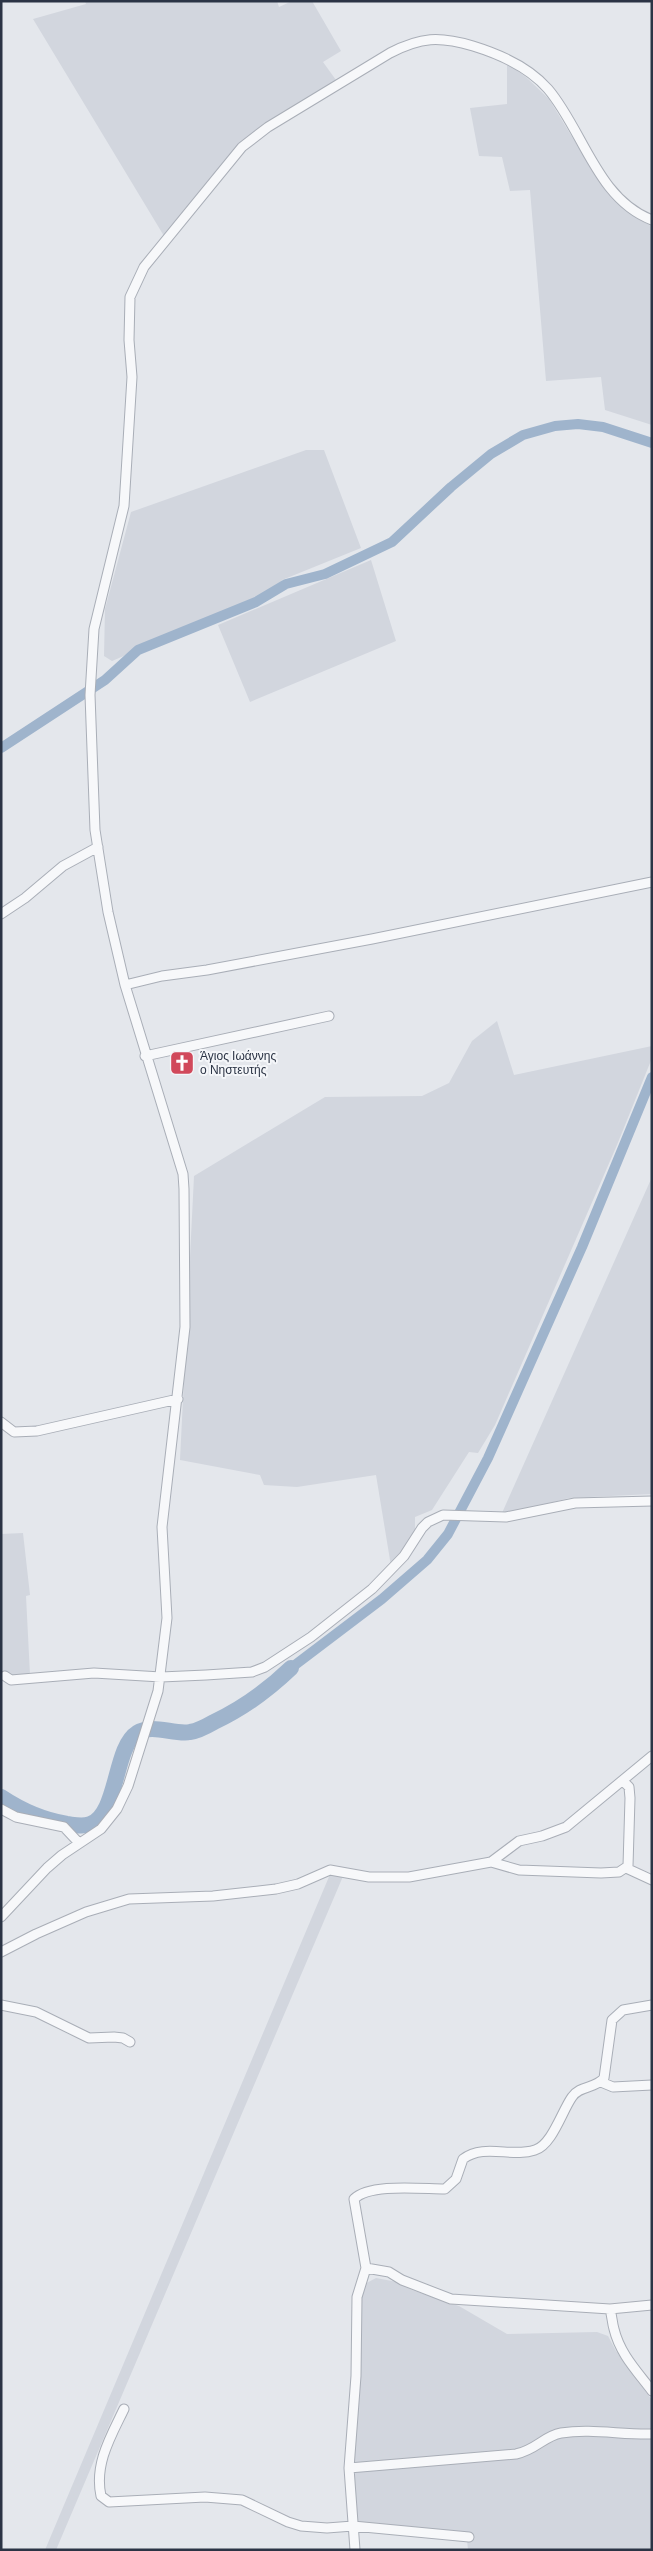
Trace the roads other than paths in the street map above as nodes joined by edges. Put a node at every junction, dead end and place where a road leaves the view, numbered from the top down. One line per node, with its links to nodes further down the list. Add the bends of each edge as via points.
1 (652, 220): 2 (street, via 643,217 607,185 565,111 547,87 510,60 461,42 427,38 408,44 253,136 217,175 144,267 130,297 132,377 124,506 94,629 90,696)
2 (98, 847): 4 (street, via 62,866); 5 (street, via 108,912)
3 (652, 882): 5 (street)
4 (1, 914)
5 (126, 985): 7 (street)
6 (329, 1016): 7 (street)
7 (145, 1056): 8 (street, via 178,1157 184,1189 185,1327)
8 (178, 1399): 9 (street, via 37,1432 14,1432); 12 (street, via 162,1527 167,1618)
9 (1, 1422)
10 (652, 1501): 12 (street, via 564,1504 506,1517 443,1515 422,1528 404,1556 372,1589 311,1637 265,1667 232,1674)
11 (5, 1676): 12 (street, via 11,1680 94,1673)
12 (161, 1677): 16 (street, via 143,1742 117,1809 100,1829)
13 (652, 1756): 14 (street)
14 (623, 1781): 17 (street, via 566,1827 519,1841); 18 (street, via 629,1788 630,1798)
15 (1, 1808): 16 (street, via 16,1817 64,1827)
16 (80, 1843): 20 (street, via 47,1868)
17 (491, 1862): 18 (street, via 520,1870 601,1873); 21 (street, via 409,1877 369,1877 330,1870 298,1884 276,1889 129,1900 86,1912)
18 (626, 1868): 19 (street)
19 (652, 1880)
20 (1, 1917)
21 (1, 1952)
22 (1, 2004): 24 (street, via 36,2012 89,2038 114,2037)
23 (652, 2005): 25 (street, via 623,2010 612,2020 607,2068)
24 (130, 2042)
25 (601, 2082): 26 (street, via 613,2088); 27 (street, via 578,2090 572,2096 540,2148 529,2152 468,2154 460,2164 456,2179 445,2189 374,2189 358,2195 353,2204 360,2225)
26 (652, 2085)
27 (366, 2268): 29 (street, via 389,2272 451,2299); 33 (street, via 357,2297 356,2376)
28 (652, 2305): 29 (street)
29 (610, 2309): 30 (street, via 621,2348)
30 (652, 2391)
31 (124, 2409): 34 (street, via 103,2456 99,2488 104,2500 132,2503 205,2497 242,2500 301,2526)
32 (652, 2434): 33 (street, via 576,2431 551,2435 528,2452 516,2454)
33 (349, 2468): 34 (street)
34 (353, 2526): 35 (street); 36 (street)
35 (469, 2537)
36 (355, 2550)

